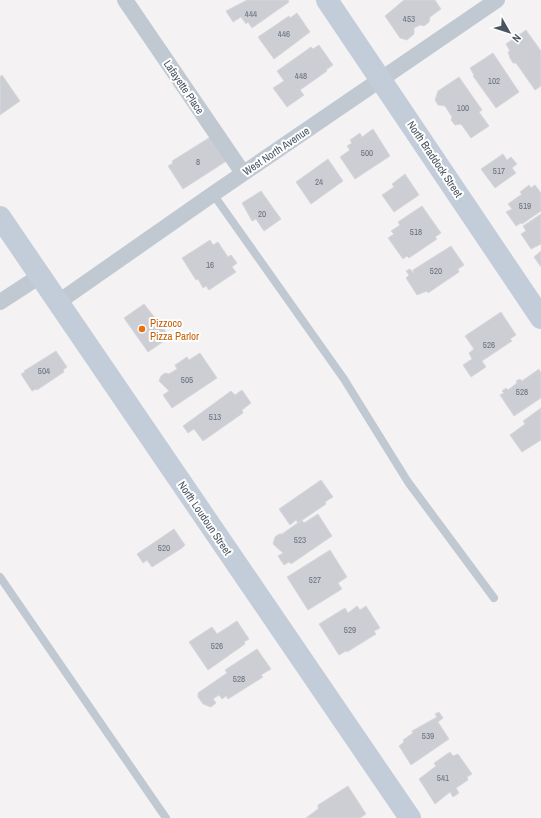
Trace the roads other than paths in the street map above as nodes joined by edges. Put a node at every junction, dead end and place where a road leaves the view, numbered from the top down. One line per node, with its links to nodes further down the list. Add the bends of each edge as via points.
1 (125, 0): 5 (street, Lafayette Place)
2 (327, 0): 4 (street, North Braddock Street)
3 (497, 0): 4 (street, West North Avenue)
4 (382, 79): 5 (street, West North Avenue); 11 (street, North Braddock Street)
5 (243, 173): 6 (street, West North Avenue)
6 (213, 194): 10 (street, West North Avenue); 13 (lane, via 344,379 408,482)
7 (0, 217): 8 (street, North Loudoun Street)
8 (40, 276): 9 (street); 10 (street, North Loudoun Street)
9 (0, 302)
10 (58, 303): 15 (street, North Loudoun Street)
11 (541, 318)
12 (0, 577): 14 (lane)
13 (494, 598)
14 (166, 818)
15 (410, 818)

